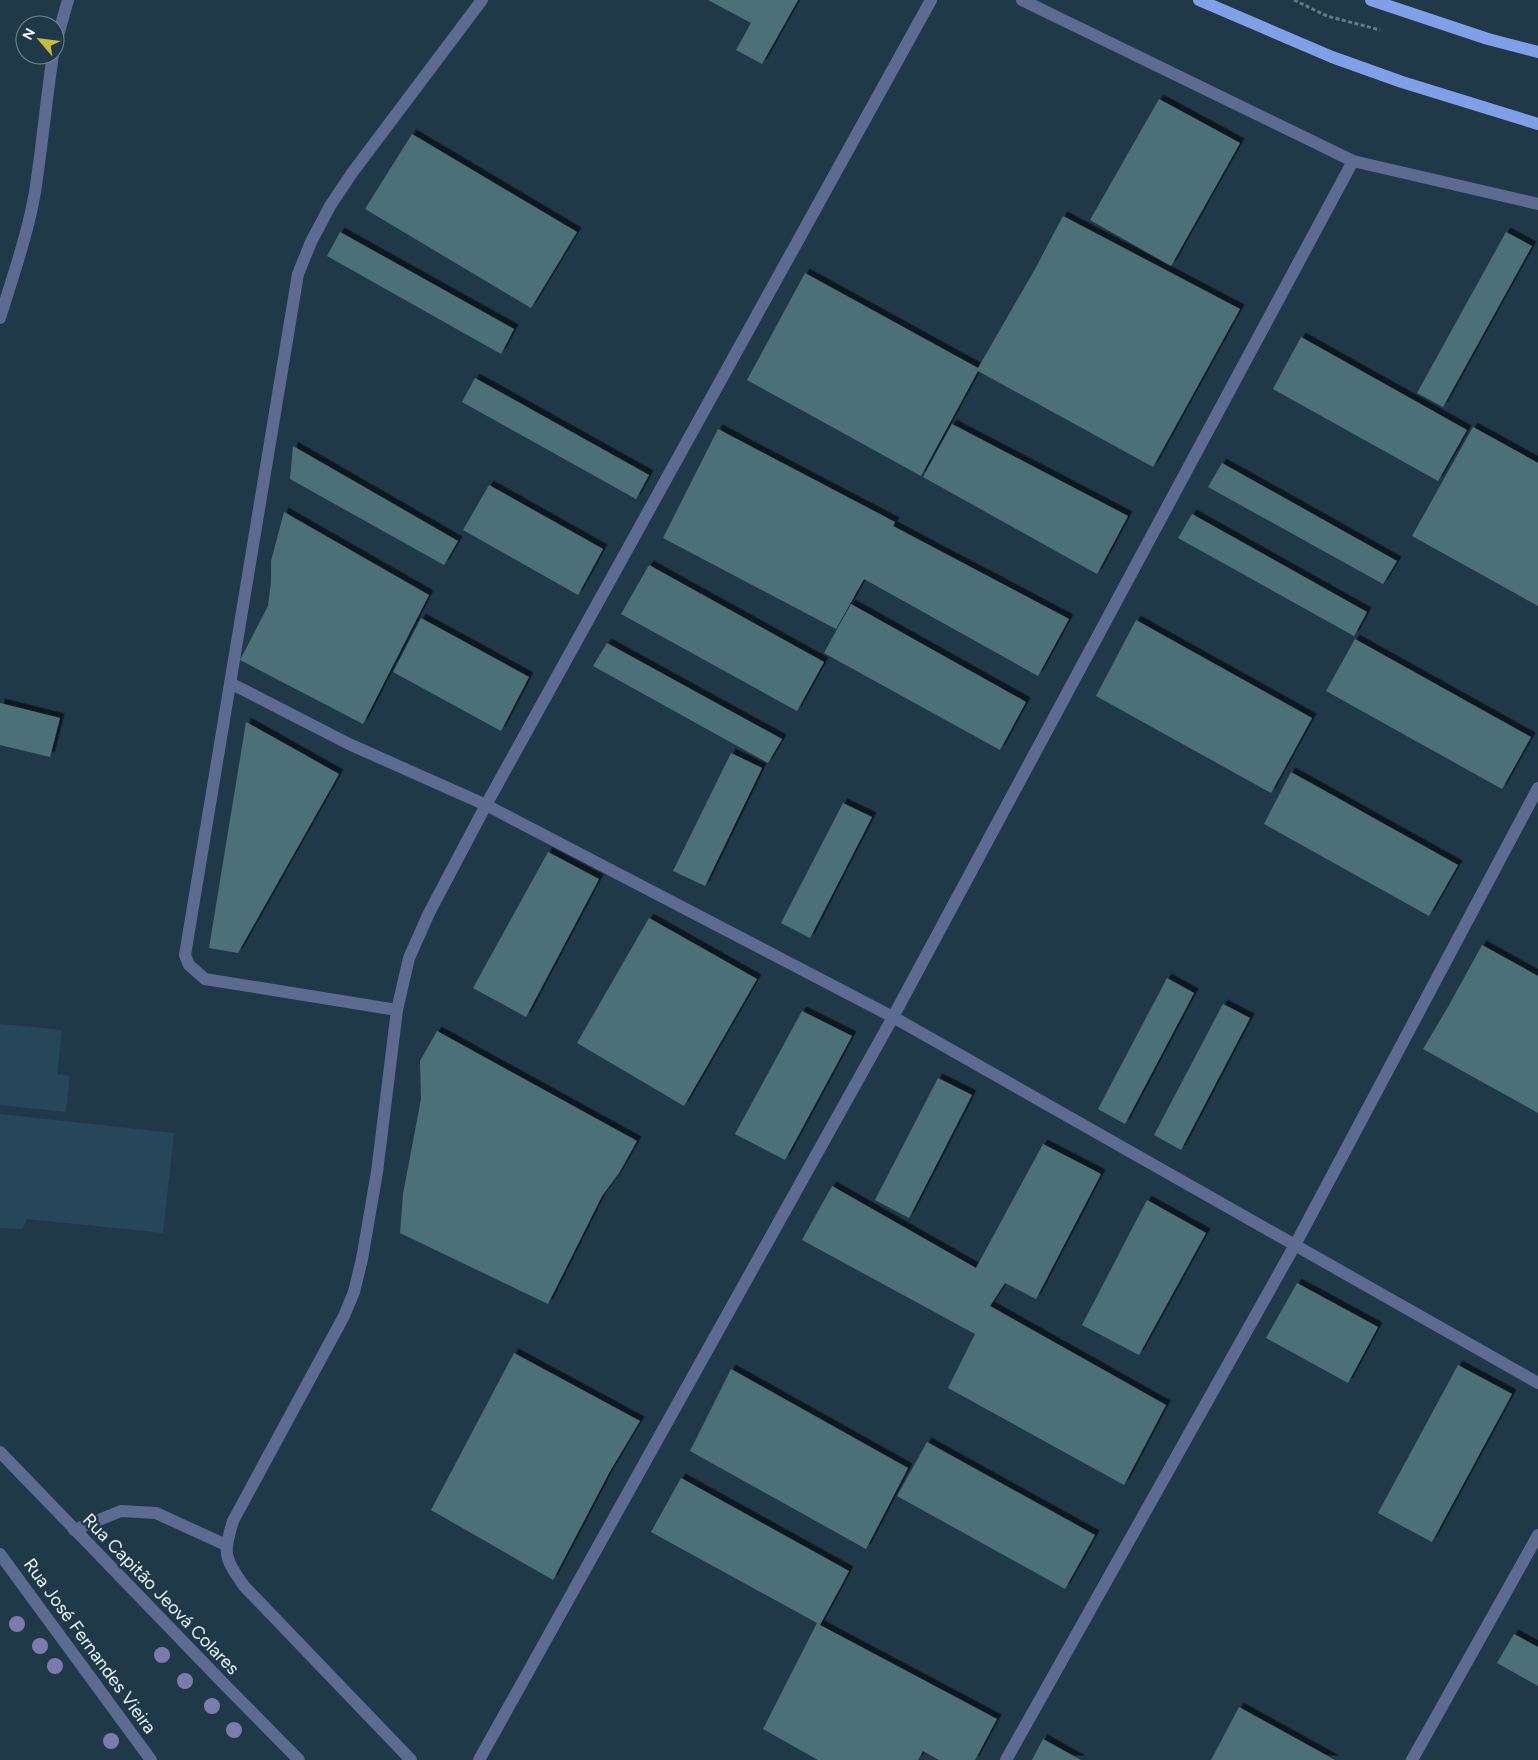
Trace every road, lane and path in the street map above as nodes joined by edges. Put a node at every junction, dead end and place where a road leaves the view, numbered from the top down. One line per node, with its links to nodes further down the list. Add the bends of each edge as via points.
1 (68, 0): 7 (street)
2 (482, 0): 14 (street, via 352,173 326,213 298,274)
3 (931, 0): 16 (street)
4 (1022, 0): 11 (street)
5 (1199, 0): 10 (main road, via 1341,60)
6 (1371, 0): 8 (main road)
7 (64, 15)
8 (1538, 52)
9 (51, 65): 13 (street, via 35,194)
10 (1538, 124)
11 (1353, 161): 12 (street); 18 (street)
12 (1538, 204)
13 (0, 318)
14 (230, 683): 16 (street, via 350,744); 17 (street, via 185,955 188,965 205,979)
15 (1538, 788): 19 (street)
16 (486, 805): 17 (street, via 409,958); 18 (street)
17 (397, 1010): 24 (street, via 377,1172 354,1292 233,1521)
18 (893, 1016): 19 (street); 29 (street)
19 (1296, 1245): 20 (street); 30 (street)
20 (1538, 1383)
21 (0, 1452): 22 (street, Rua Capitão Jeová Colares)
22 (74, 1530): 24 (street, via 121,1511 156,1513); 27 (street, Rua Capitão Jeová Colares)
23 (1538, 1535): 31 (street)
24 (226, 1545): 28 (street, via 229,1564 244,1586)
25 (0, 1554): 26 (street, Rua José Fernandes Vieira)
26 (151, 1760)
27 (299, 1760)
28 (411, 1760)
29 (479, 1760)
30 (1006, 1760)
31 (1412, 1760)

